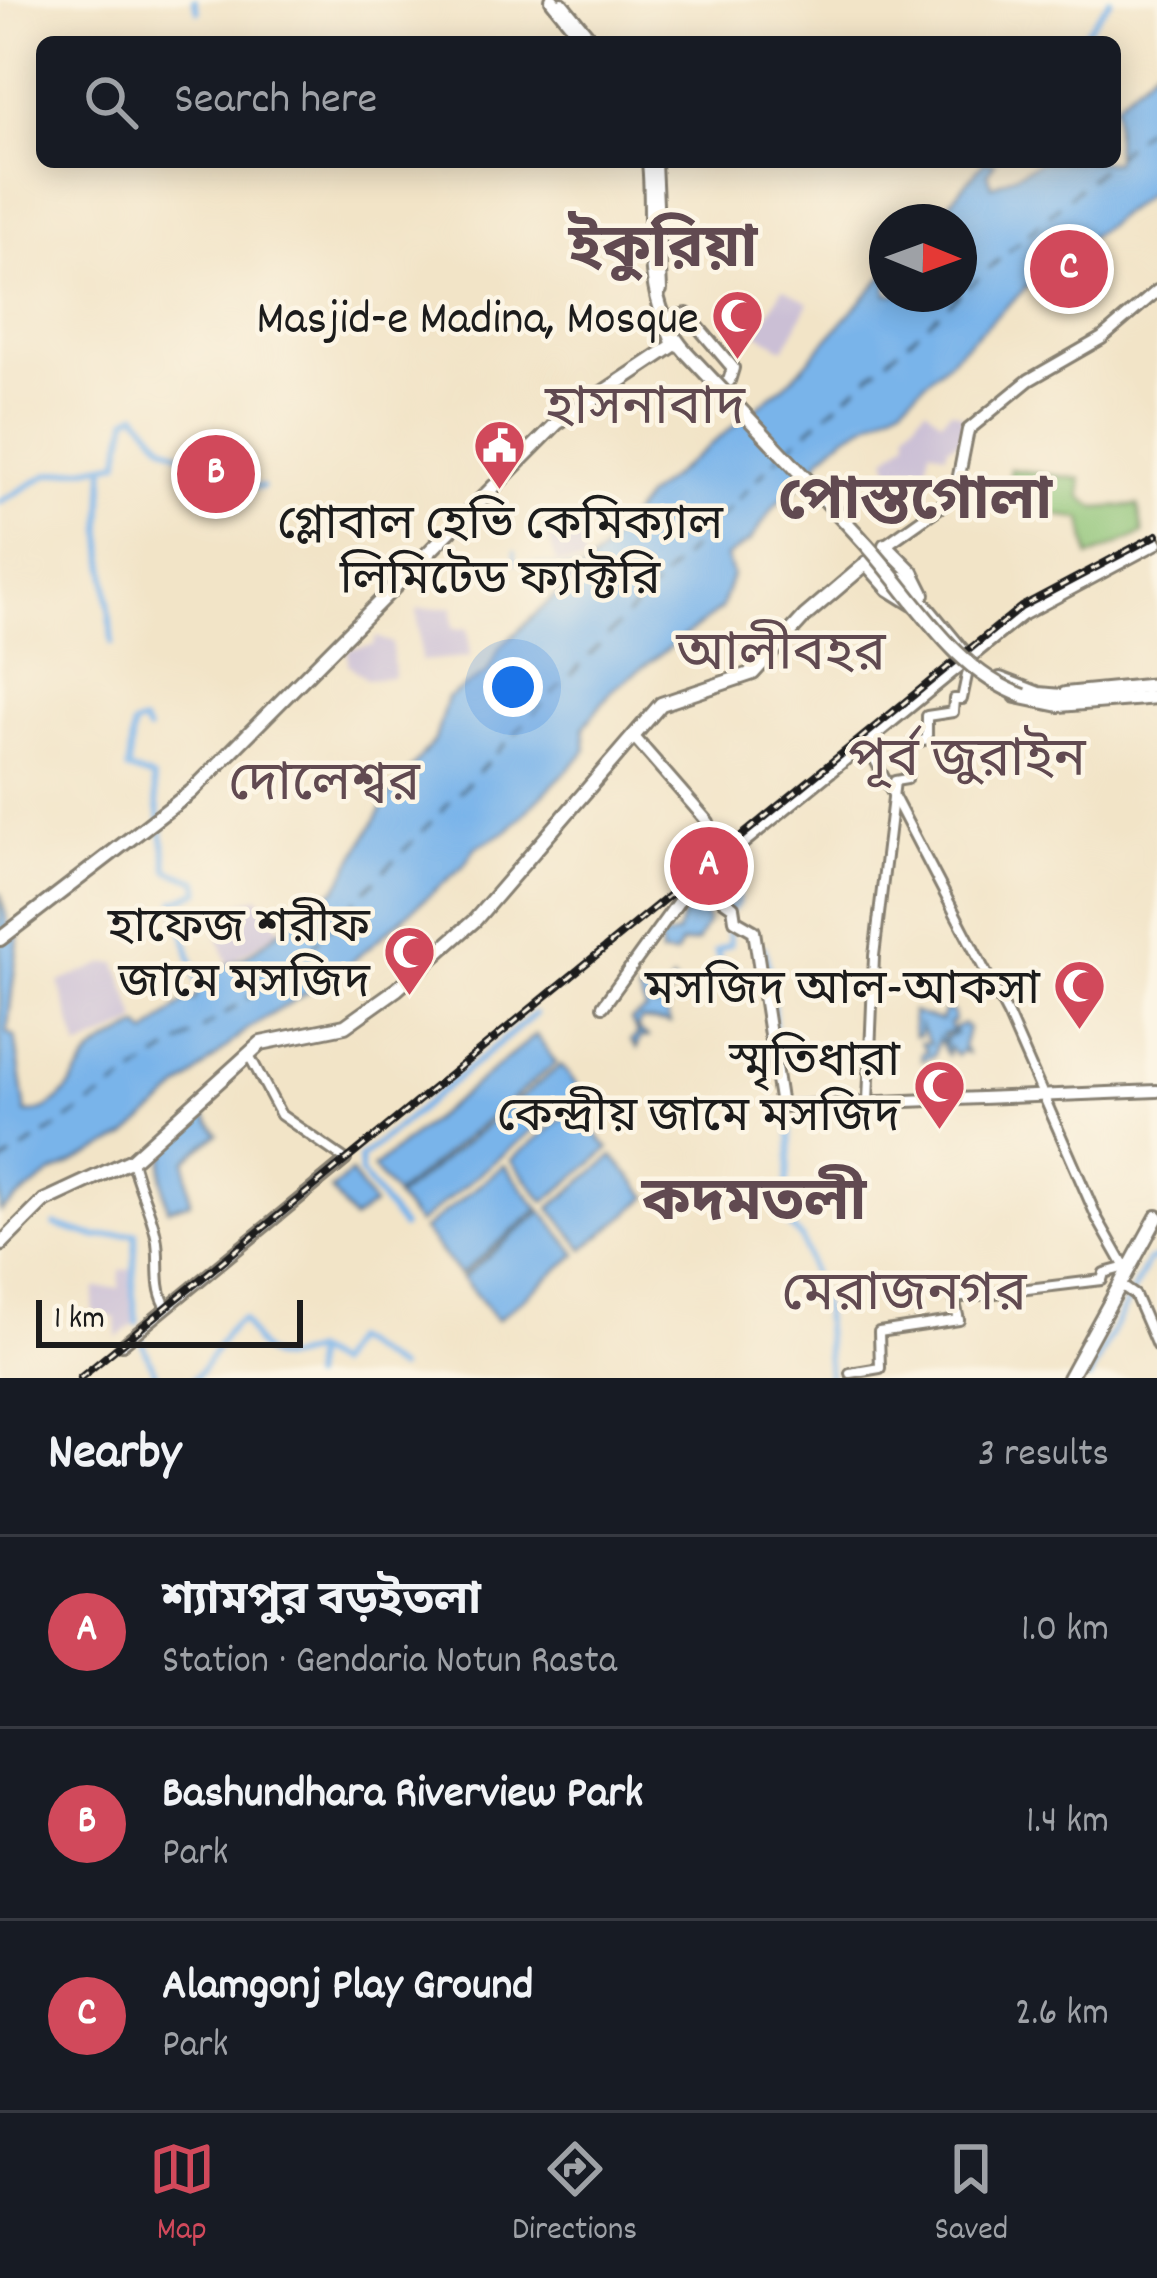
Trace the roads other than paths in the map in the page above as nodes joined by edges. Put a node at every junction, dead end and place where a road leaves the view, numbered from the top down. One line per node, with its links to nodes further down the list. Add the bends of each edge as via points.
1 (554, 0): 2 (highway)
2 (584, 36)
3 (651, 168): 5 (highway, via 655,294)
4 (1157, 291): 8 (main road, via 968,430 955,496)
5 (667, 316): 6 (highway); 6 (main road, via 688,315 733,376 712,387)
6 (682, 349): 10 (highway, bridge); 19 (highway, via 557,424 200,784)
7 (1157, 544): 13 (main road, via 1052,595)
8 (886, 545): 9 (highway); 10 (highway, via 907,572); 11 (highway, via 910,574); 12 (highway, via 912,572)
9 (867, 562): 10 (highway, via 892,586); 11 (highway); 12 (highway); 15 (highway, via 753,673 666,700)
10 (901, 580): 11 (highway, bridge)
11 (916, 598): 12 (highway); 14 (highway, bridge, via 967,663 1025,694 1062,703)
12 (949, 641): 13 (highway)
13 (967, 663): 14 (highway, via 1046,695); 14 (highway, via 1007,692 1040,703); 16 (main road); 17 (street, via 953,712 927,716 927,740 911,744 908,779 896,780)
14 (1157, 692)
15 (634, 736): 18 (main road, via 708,822); 21 (highway, via 475,920 397,989 345,1026 268,1040)
16 (865, 742): 17 (street); 18 (main road)
17 (893, 796): 23 (street); 24 (street)
18 (720, 862): 20 (main road, via 678,898); 24 (main road, via 723,900 754,931 783,1106)
19 (0, 939)
20 (603, 1006)
21 (249, 1055): 25 (highway); 32 (street, via 281,1114 346,1160)
22 (1157, 1090): 23 (main road)
23 (1043, 1096): 24 (main road); 29 (street)
24 (868, 1103)
25 (132, 1160): 28 (highway, via 40,1204); 31 (street, via 156,1237)
26 (1157, 1217): 29 (highway)
27 (1157, 1227): 29 (highway)
28 (0, 1245)
29 (1129, 1267): 30 (highway); 34 (street, via 1102,1280 954,1298 959,1320 879,1332 880,1368); 35 (highway)
30 (1131, 1292): 33 (street); 35 (highway)
31 (165, 1304)
32 (122, 1345)
33 (1157, 1346)
34 (850, 1373)
35 (1073, 1378)

